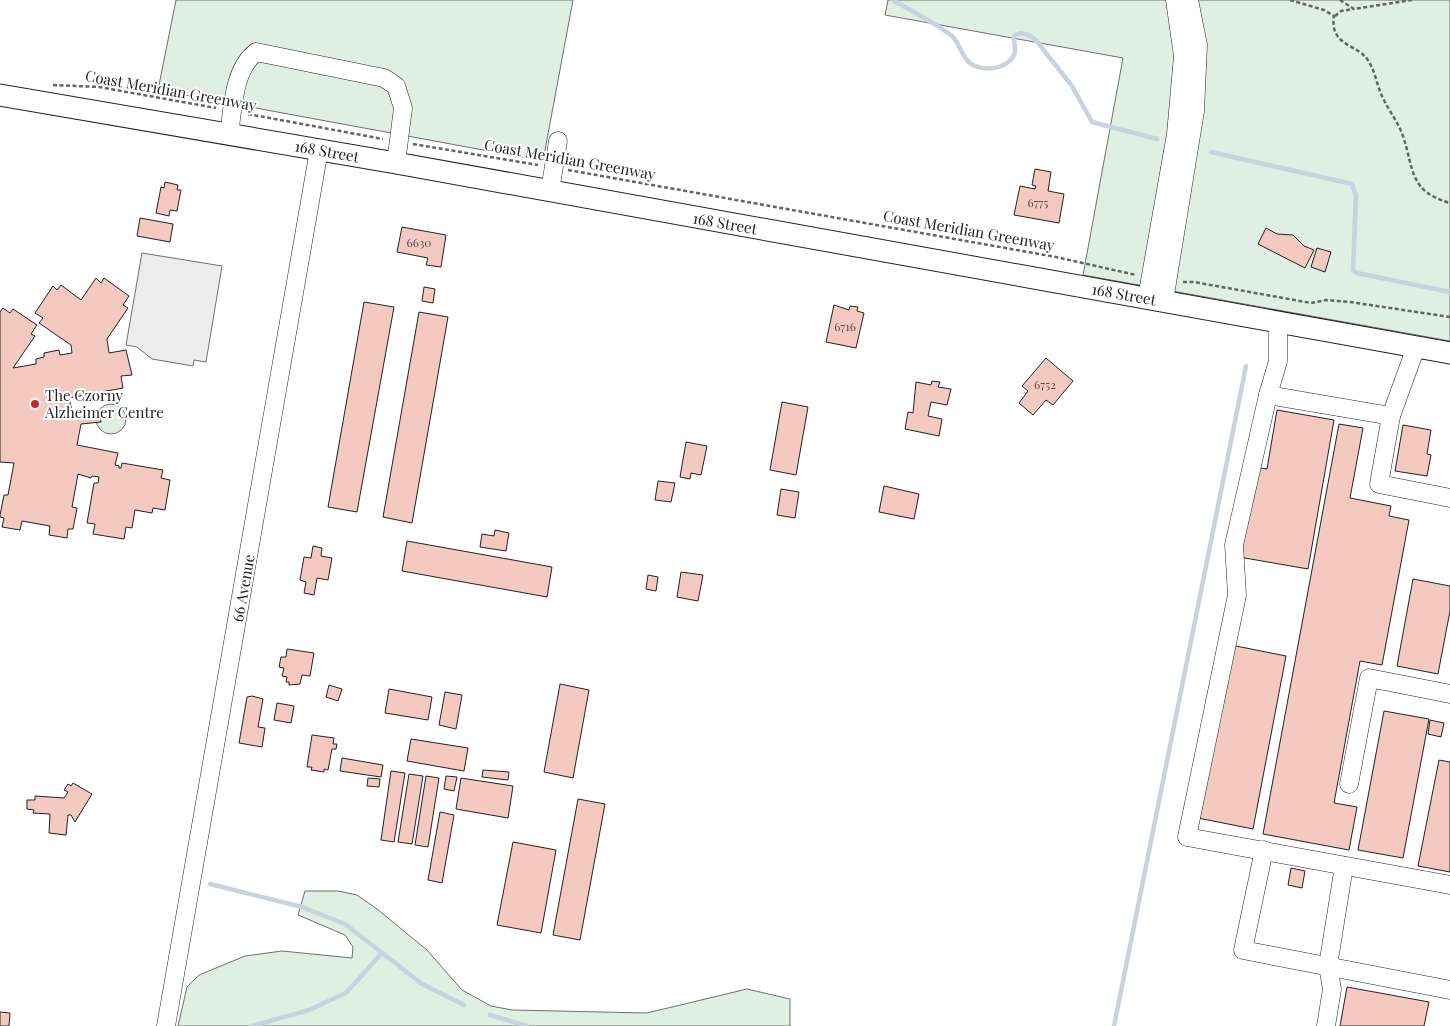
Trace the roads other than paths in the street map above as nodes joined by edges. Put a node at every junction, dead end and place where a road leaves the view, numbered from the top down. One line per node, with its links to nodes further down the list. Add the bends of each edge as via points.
1 (1175, 0): 9 (street, via 1183,56)
2 (1189, 0): 9 (street, via 1198,45 1195,111)
3 (0, 94): 4 (main road, 168 Street)
4 (229, 135): 6 (main road, 168 Street); 7 (street, via 242,68 256,52 384,78 396,86 403,108)
5 (558, 140): 8 (street)
6 (319, 150): 7 (main road, 168 Street); 23 (street, 66 Avenue)
7 (396, 163): 8 (main road, 168 Street)
8 (550, 191): 9 (main road, 168 Street)
9 (1155, 300): 10 (main road, 168 Street)
10 (1278, 322): 11 (main road, 168 Street); 13 (street, via 1278,361)
11 (1416, 347): 12 (main road, 168 Street); 14 (street)
12 (1450, 353)
13 (1268, 395): 14 (street); 18 (street, via 1234,545 1237,595 1187,836)
14 (1391, 416): 15 (street, via 1379,484)
15 (1450, 498)
16 (1450, 694): 17 (street, via 1369,678)
17 (1349, 784)
18 (1264, 850): 19 (street); 21 (street, via 1243,950)
19 (1344, 866): 20 (street); 21 (street)
20 (1450, 885)
21 (1328, 966): 22 (street); 24 (street, via 1332,989)
22 (1450, 990)
23 (166, 1026)
24 (1326, 1026)

